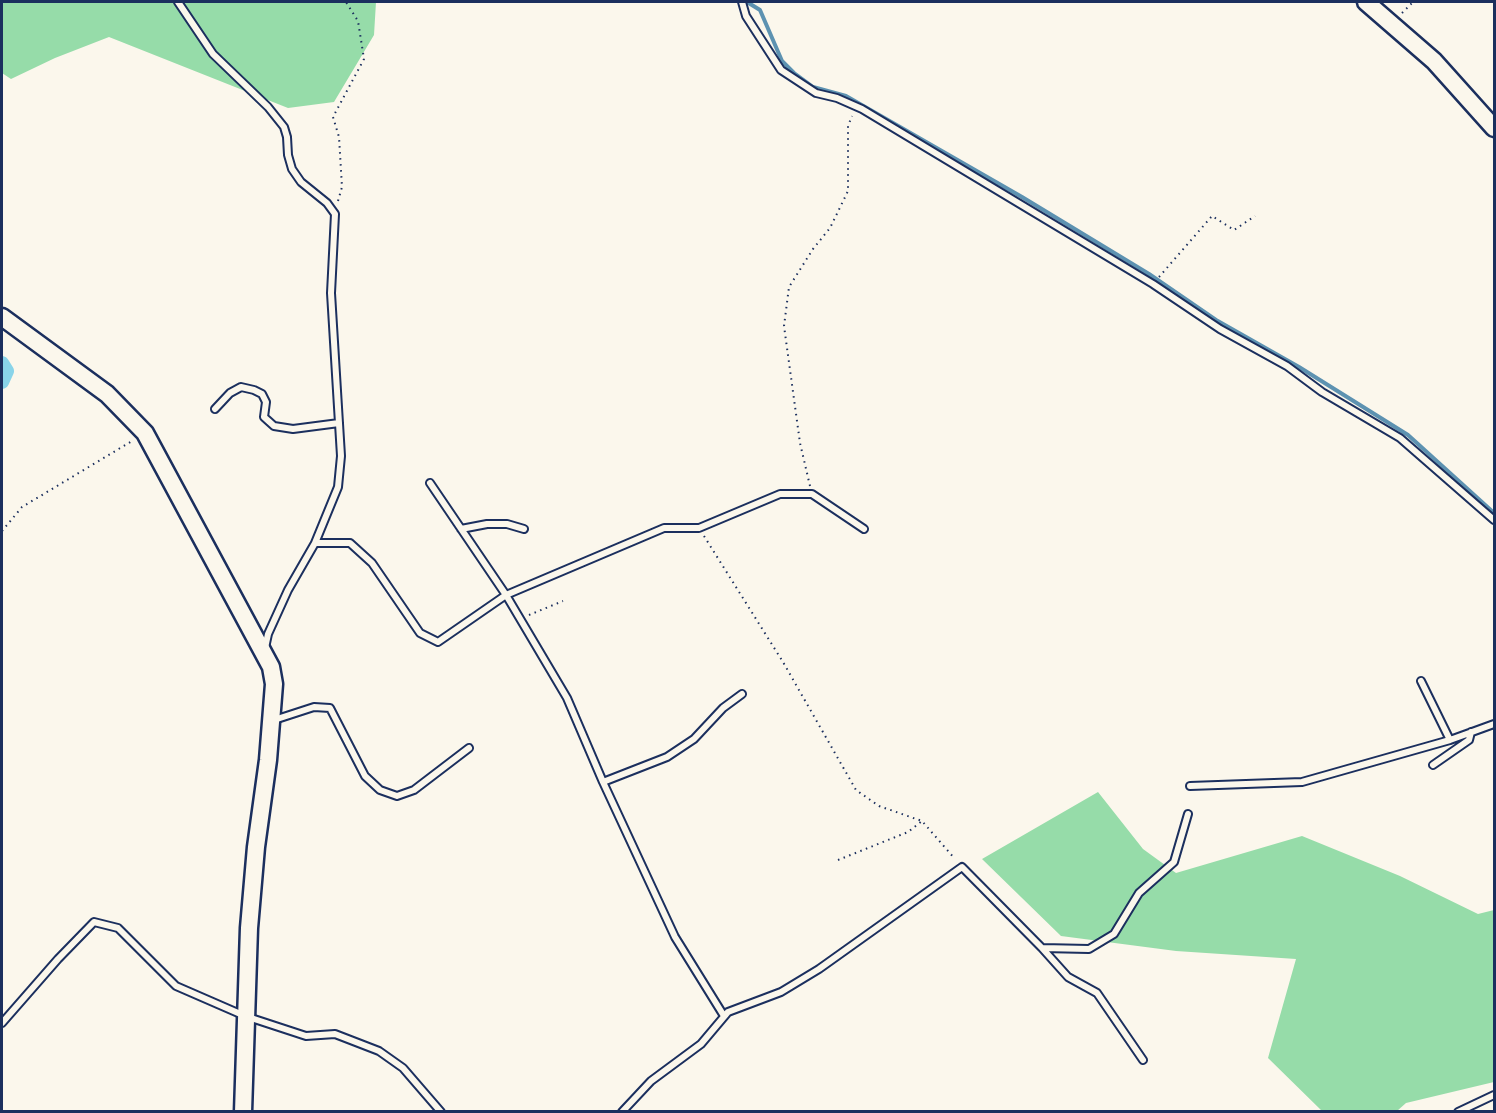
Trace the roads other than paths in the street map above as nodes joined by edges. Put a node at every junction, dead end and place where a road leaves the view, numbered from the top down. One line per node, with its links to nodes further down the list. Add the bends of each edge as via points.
1 (178, 2): 7 (lane, via 213,54 284,127 292,169 335,214 331,293)
2 (742, 2): 9 (lane, via 746,16 781,70 816,93 856,106 1287,366 1322,392 1400,438)
3 (1366, 2): 4 (street, via 1434,61)
4 (1494, 129)
5 (2, 317): 15 (street, via 107,394 145,433)
6 (215, 409): 7 (lane, via 241,387 262,394 266,402 264,417 274,426 293,429)
7 (339, 423): 13 (lane, via 338,488)
8 (430, 483): 10 (lane)
9 (1494, 520)
10 (461, 529): 11 (lane, via 487,524); 14 (lane)
11 (524, 529)
12 (864, 529): 14 (lane, via 812,494 780,494 699,528 664,528)
13 (315, 543): 14 (lane, via 350,543 372,563 420,633 438,642); 15 (lane, via 288,590)
14 (506, 595): 24 (lane, via 567,698)
15 (264, 652): 18 (street, via 274,684)
16 (1421, 681): 21 (lane)
17 (742, 694): 24 (lane, via 694,739 668,757)
18 (271, 722): 22 (lane, via 314,707 330,708 365,776 380,790 398,796 414,790); 28 (street, via 249,928)
19 (1494, 724): 20 (lane)
20 (1471, 732): 21 (lane); 23 (lane, via 1469,740)
21 (1450, 740): 25 (lane, via 1302,783)
22 (470, 748)
23 (1433, 765)
24 (603, 783): 29 (lane, via 675,937)
25 (1190, 786)
26 (1188, 814): 27 (lane, via 1174,862 1138,893 1114,934 1089,949)
27 (1042, 948): 29 (lane, via 962,867 819,969 781,992); 31 (lane, via 1068,977 1097,993)
28 (245, 1016): 30 (lane, via 176,986 118,928 94,922); 33 (street); 34 (lane, via 306,1036 335,1034 379,1051 403,1068)
29 (724, 1016): 35 (lane, via 701,1044 651,1081)
30 (2, 1023)
31 (1143, 1060)
32 (1494, 1095): 36 (lane)
33 (243, 1112)
34 (441, 1112)
35 (622, 1112)
36 (1458, 1112)

